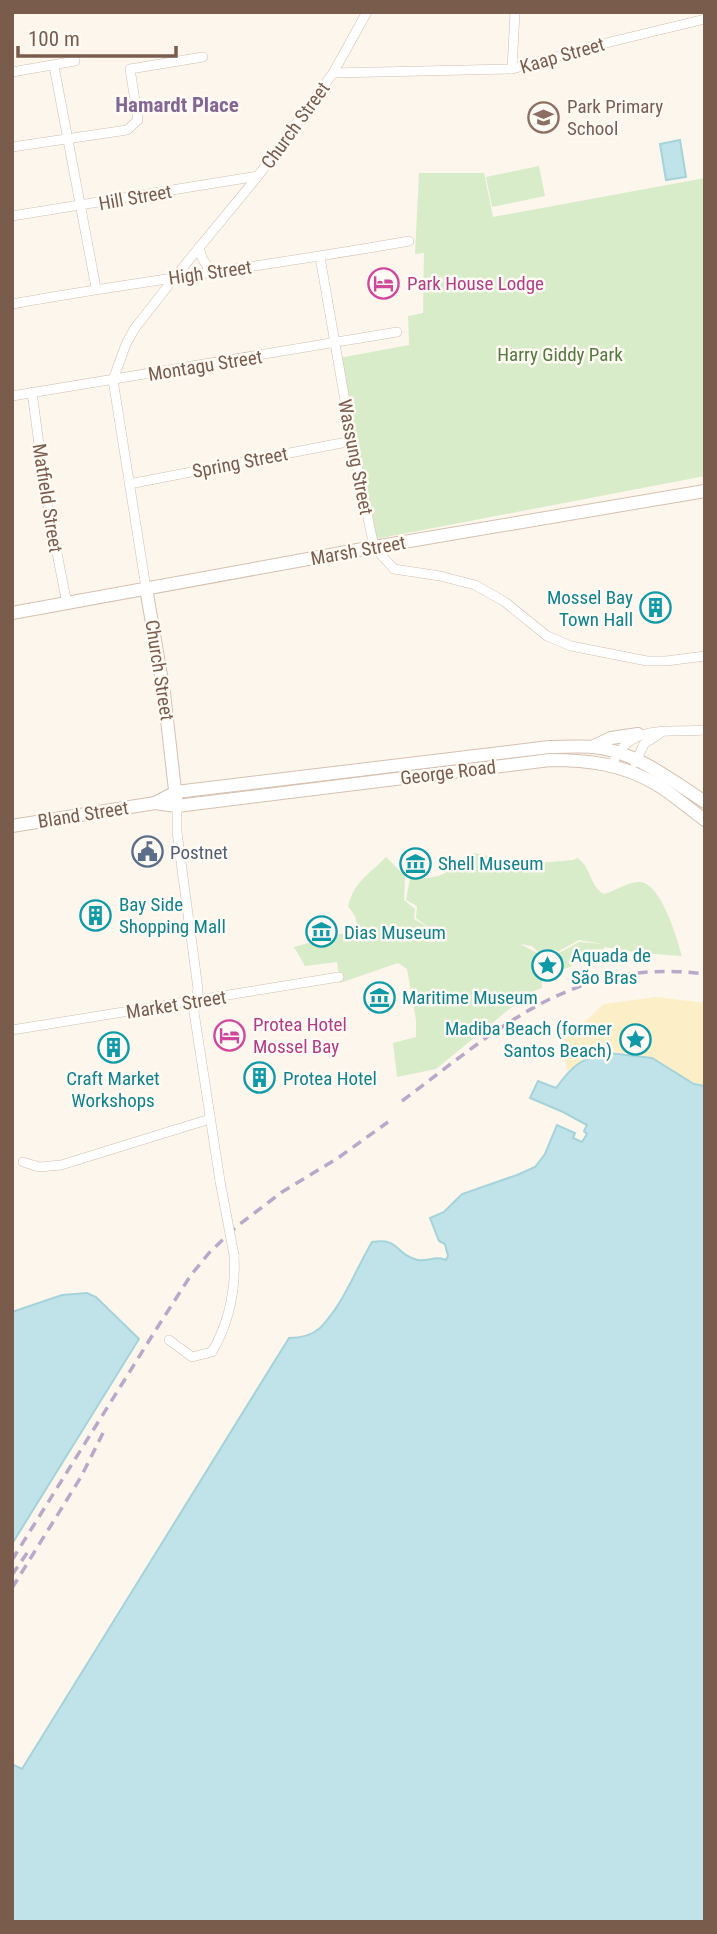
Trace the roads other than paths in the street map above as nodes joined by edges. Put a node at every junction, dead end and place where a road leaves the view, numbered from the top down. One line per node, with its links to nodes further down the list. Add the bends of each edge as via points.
1 (367, 12): 9 (street, Church Street)
2 (515, 12): 7 (street)
3 (705, 19): 7 (street, Kaap Street)
4 (203, 57): 10 (street, via 130,69 138,120 127,130)
5 (75, 61): 6 (street)
6 (54, 66): 8 (street); 10 (street)
7 (512, 69): 9 (street, Kaap Street)
8 (12, 72)
9 (333, 73): 12 (street, Church Street)
10 (67, 139): 11 (street); 13 (street)
11 (12, 146)
12 (258, 176): 13 (street, Hill Street); 16 (street, Church Street)
13 (79, 206): 14 (street, Hill Street); 20 (street)
14 (12, 216)
15 (409, 241): 17 (street, High Street)
16 (199, 247): 18 (street); 19 (street, Church Street)
17 (320, 257): 18 (street, High Street); 23 (street, Wassung Street)
18 (211, 272): 19 (street, High Street)
19 (175, 276): 20 (street, High Street); 24 (street, Church Street, via 135,328)
20 (96, 288): 21 (street, High Street)
21 (12, 304)
22 (397, 332): 23 (street, Montagu Street)
23 (334, 344): 24 (street, Montagu Street); 27 (street, Wassung Street)
24 (113, 380): 25 (street, Montagu Street); 28 (street, Church Street)
25 (32, 393): 26 (street, Montagu Street); 32 (street, Matfield Street)
26 (12, 396)
27 (352, 441): 28 (street, Spring Street); 30 (street, Wassung Street)
28 (129, 484): 31 (street, Church Street)
29 (705, 491): 30 (street, Marsh Street)
30 (374, 547): 31 (street, Marsh Street); 34 (street, via 394,569 458,580 492,593 558,642 647,661)
31 (146, 588): 32 (street, Marsh Street); 41 (street, Church Street)
32 (67, 604): 33 (street, Marsh Street)
33 (12, 613)
34 (705, 656)
35 (705, 730): 36 (street)
36 (660, 733): 37 (street); 40 (street, via 644,744)
37 (638, 734): 38 (street); 39 (street, via 623,744)
38 (592, 747): 39 (street, George Road); 41 (street, George Road, via 549,747)
39 (614, 759): 40 (street, George Road); 44 (street, George Road, via 550,760)
40 (634, 766): 42 (street, George Road, via 662,774); 45 (street, George Road)
41 (176, 792): 43 (street, Bland Street); 44 (street, Church Street)
42 (705, 802)
43 (155, 803): 44 (street, Bland Street); 46 (street, Bland Street)
44 (177, 806): 48 (street, Church Street)
45 (705, 820)
46 (12, 826)
47 (339, 977): 48 (street, Market Street)
48 (197, 1000): 49 (street, Market Street); 50 (street, Church Street, via 194,1012)
49 (12, 1030)
50 (210, 1119): 51 (street, via 61,1165 39,1167); 52 (street, Church Street, bridge, via 234,1255 231,1307 212,1352 192,1357)
51 (23, 1162)
52 (169, 1340)

